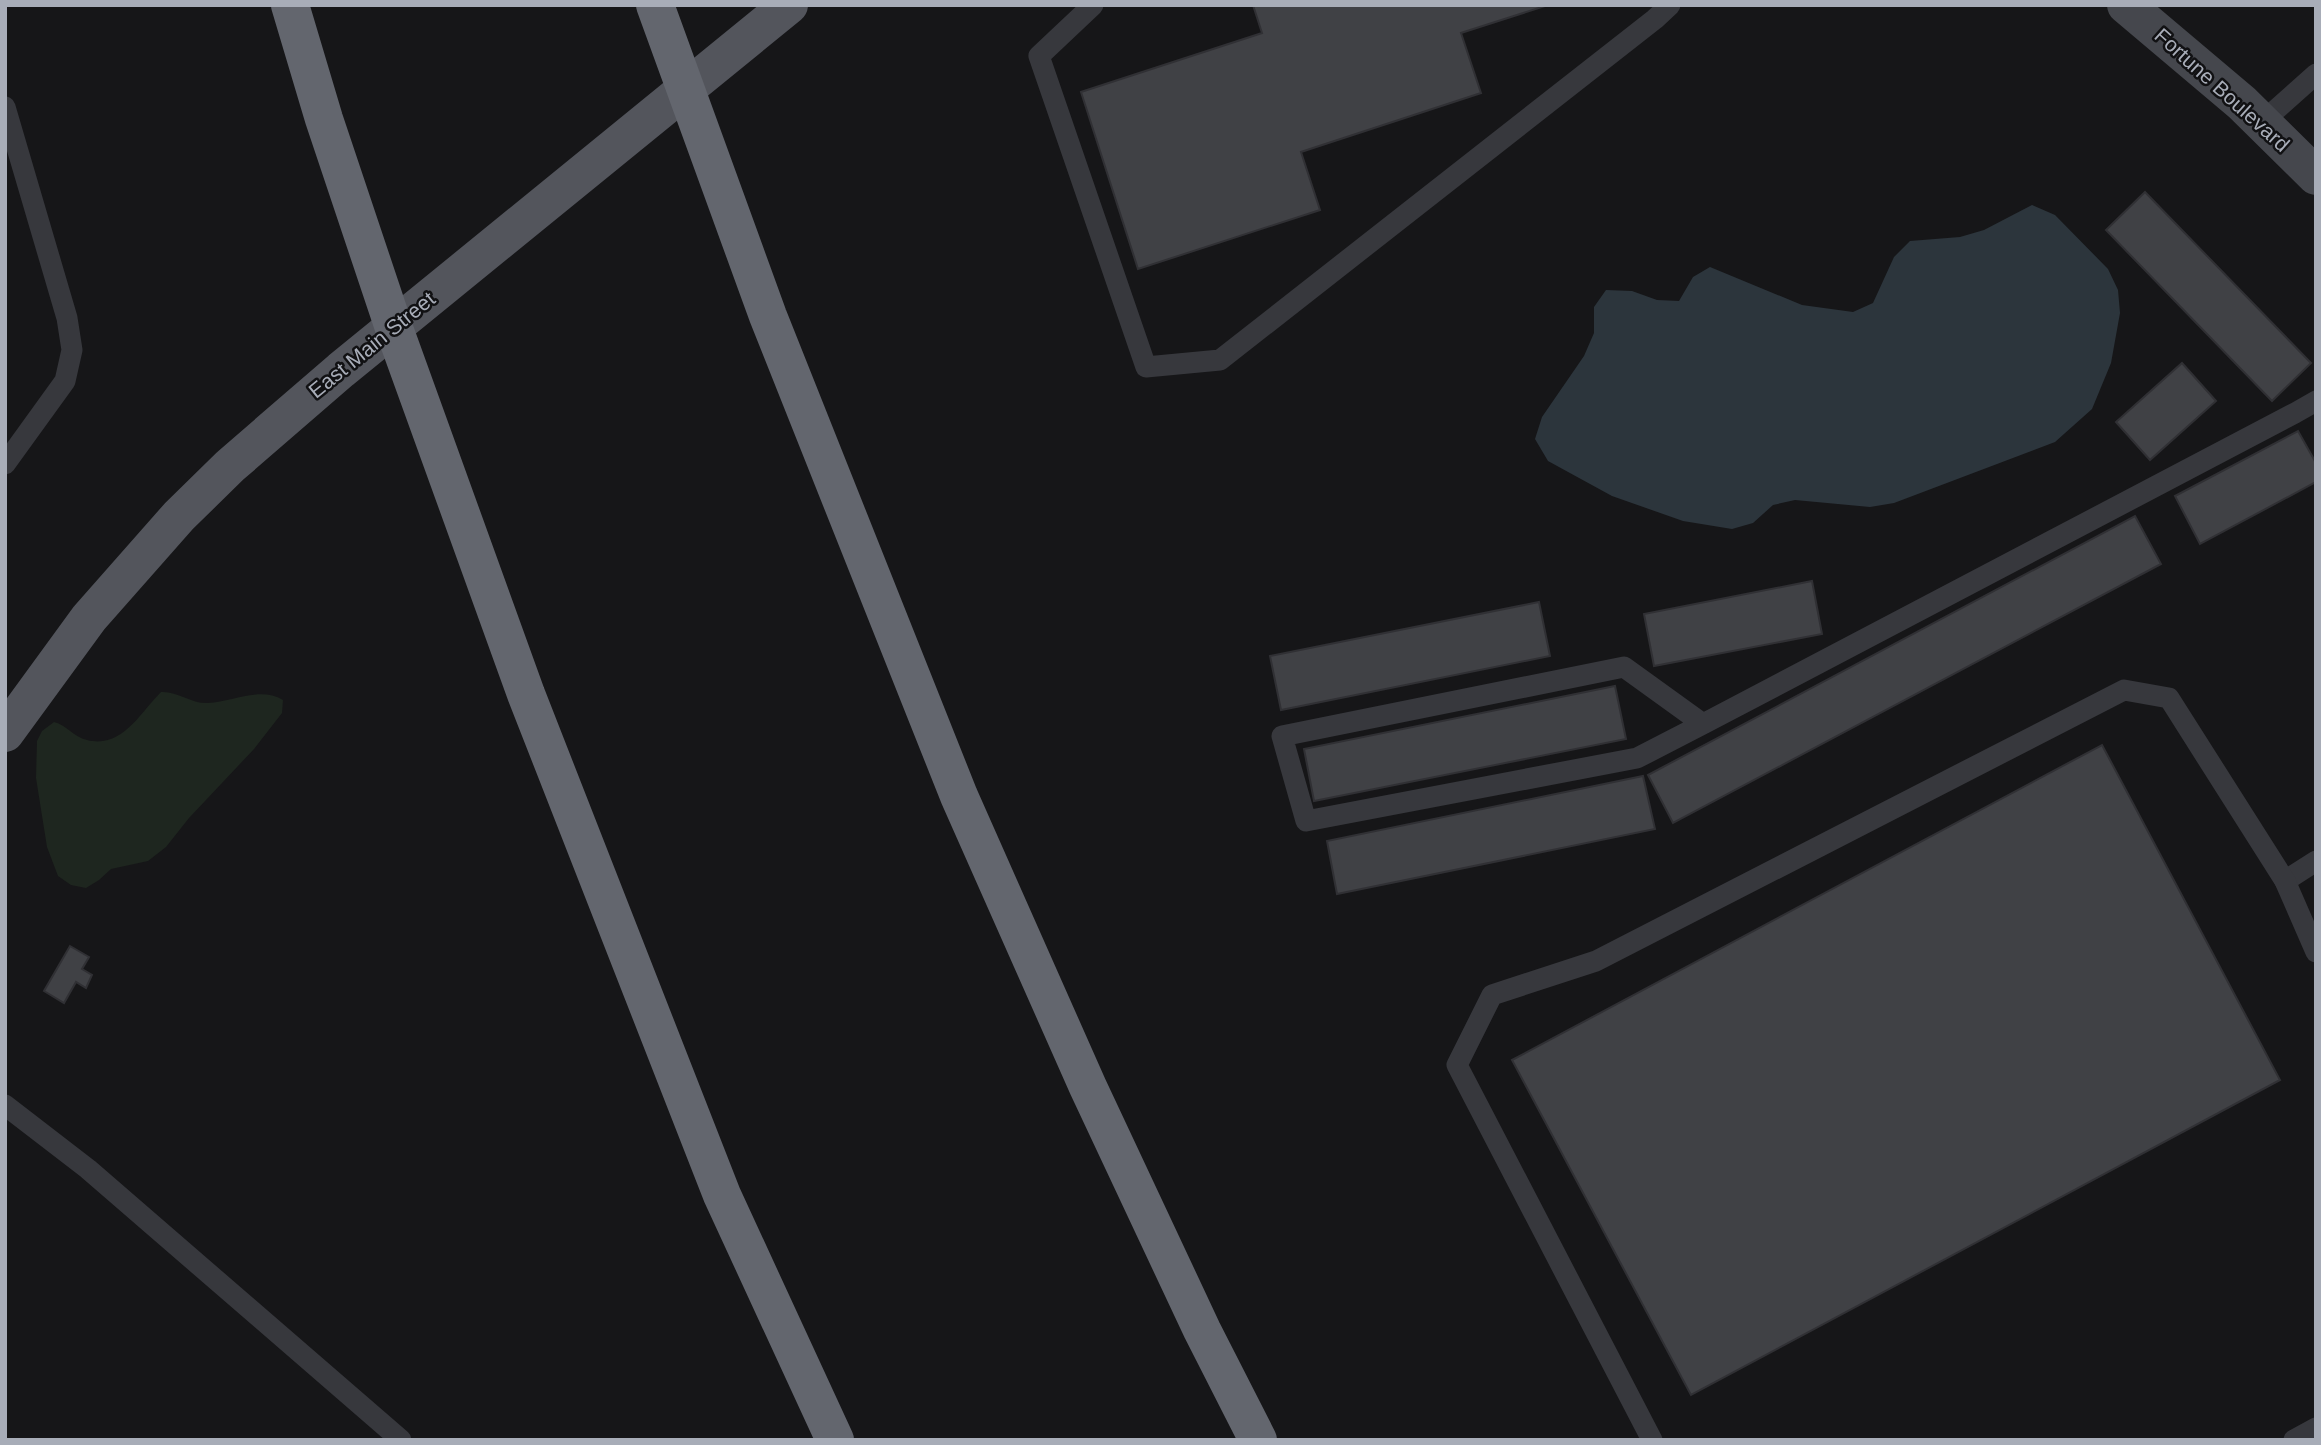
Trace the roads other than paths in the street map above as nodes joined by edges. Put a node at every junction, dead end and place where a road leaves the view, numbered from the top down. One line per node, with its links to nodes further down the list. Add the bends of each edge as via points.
1 (290, 5): 21 (highway, via 353,206 526,694 722,1195)
2 (655, 5): 22 (highway, via 730,215 959,796 1088,1087)
3 (789, 5): 13 (main road, East Main Street, via 230,466 130,570)
4 (1093, 5): 5 (lane, via 1039,56 1146,367 1220,360)
5 (1670, 5)
6 (2126, 5): 9 (main road, Fortune Boulevard)
7 (2316, 75): 9 (lane)
8 (5, 107): 12 (lane, via 72,349 65,381)
9 (2262, 123): 10 (main road, Fortune Boulevard)
10 (2316, 176)
11 (2316, 401): 14 (lane)
12 (5, 464)
13 (9, 721)
14 (1703, 724): 14 (lane, via 1637,758 1306,821 1282,736 1624,667)
15 (2316, 861): 16 (lane)
16 (2285, 881): 17 (lane); 23 (lane, via 2169,698 2124,690 1596,961 1492,995 1457,1065)
17 (2316, 952)
18 (5, 1105): 20 (lane, via 88,1169)
19 (2316, 1429): 24 (lane)
20 (401, 1440)
21 (835, 1440)
22 (1258, 1440)
23 (1652, 1440)
24 (2294, 1440)

